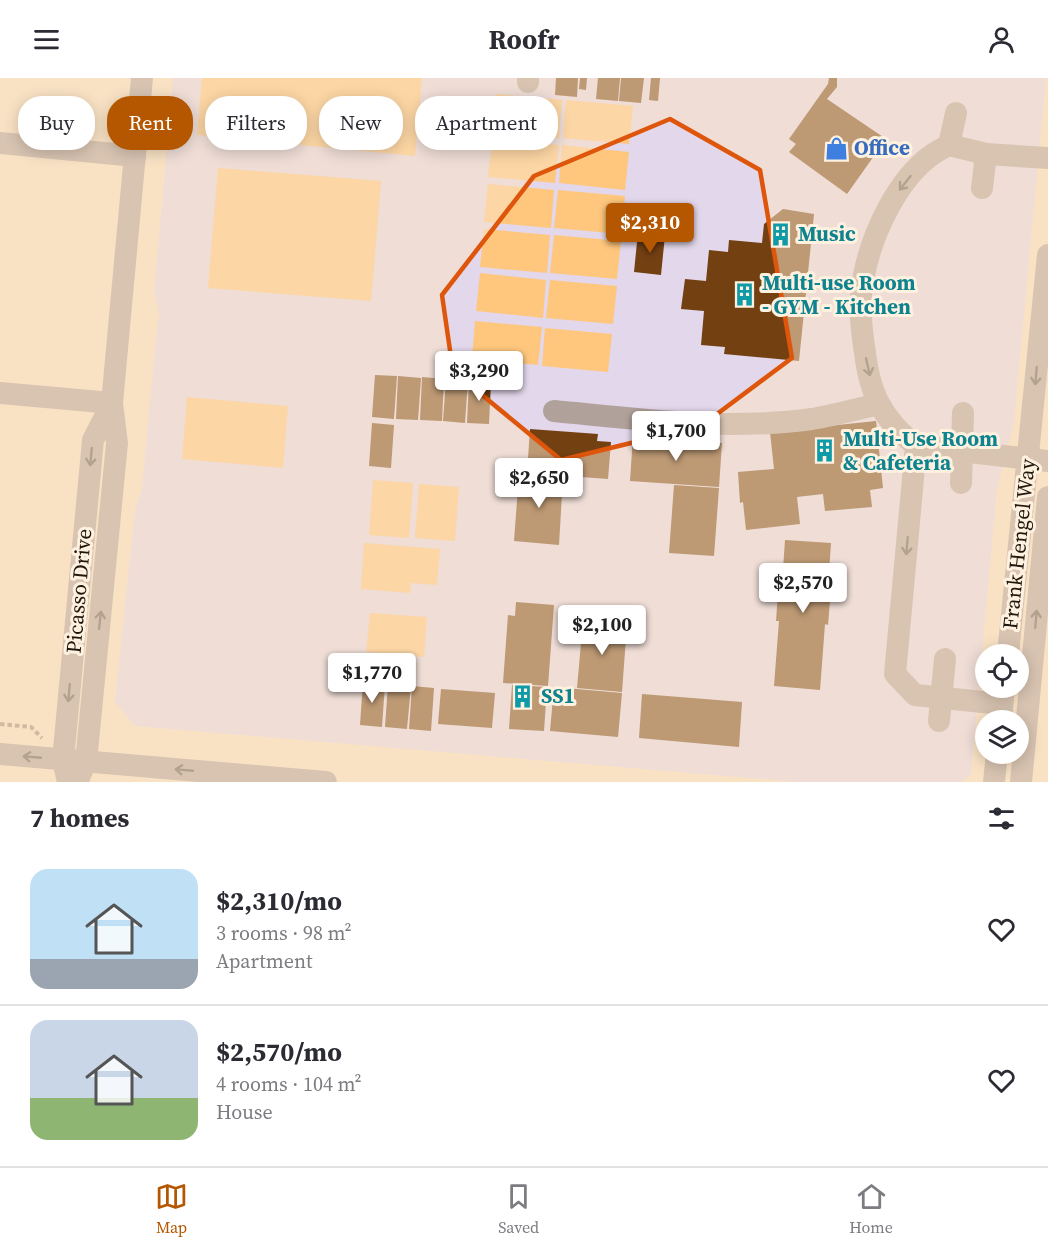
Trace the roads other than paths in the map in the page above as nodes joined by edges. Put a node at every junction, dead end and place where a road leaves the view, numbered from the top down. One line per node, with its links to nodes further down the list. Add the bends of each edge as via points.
1 (142, 78): 6 (street, Picasso Drive)
2 (956, 113): 4 (street)
3 (0, 143): 6 (street)
4 (949, 145): 5 (street); 12 (street, one-way to 12, via 932,155 896,193 863,276 861,328 867,368)
5 (986, 154): 7 (street); 8 (street)
6 (135, 156): 11 (street, Picasso Drive)
7 (1048, 158)
8 (982, 188)
9 (1048, 255): 17 (street, Frank Hengel Way, one-way to 17)
10 (0, 393): 11 (street)
11 (112, 403): 26 (street, Picasso Drive, one-way to 26, via 93,440); 28 (street, Picasso Drive, one-way to 11, via 117,443)
12 (879, 404): 13 (street, via 811,419 760,423 693,423); 15 (street, via 898,431)
13 (554, 411)
14 (963, 413): 16 (street)
15 (916, 446): 16 (street); 22 (street, one-way to 22, via 895,674 915,695)
16 (962, 451): 17 (street); 18 (street)
17 (1038, 460): 20 (street, Frank Hengel Way)
18 (962, 483)
19 (1048, 497): 32 (street, Frank Hengel Way, one-way to 19)
20 (1010, 644)
21 (945, 659): 22 (street)
22 (941, 698): 23 (street); 24 (street)
23 (1002, 704)
24 (939, 721)
25 (0, 754): 26 (street, one-way to 25)
26 (63, 760): 28 (street); 29 (street, Picasso Drive)
27 (996, 764): 31 (street)
28 (82, 772): 30 (street, one-way to 28)
29 (68, 782)
30 (326, 782)
31 (994, 782)
32 (1021, 782)

